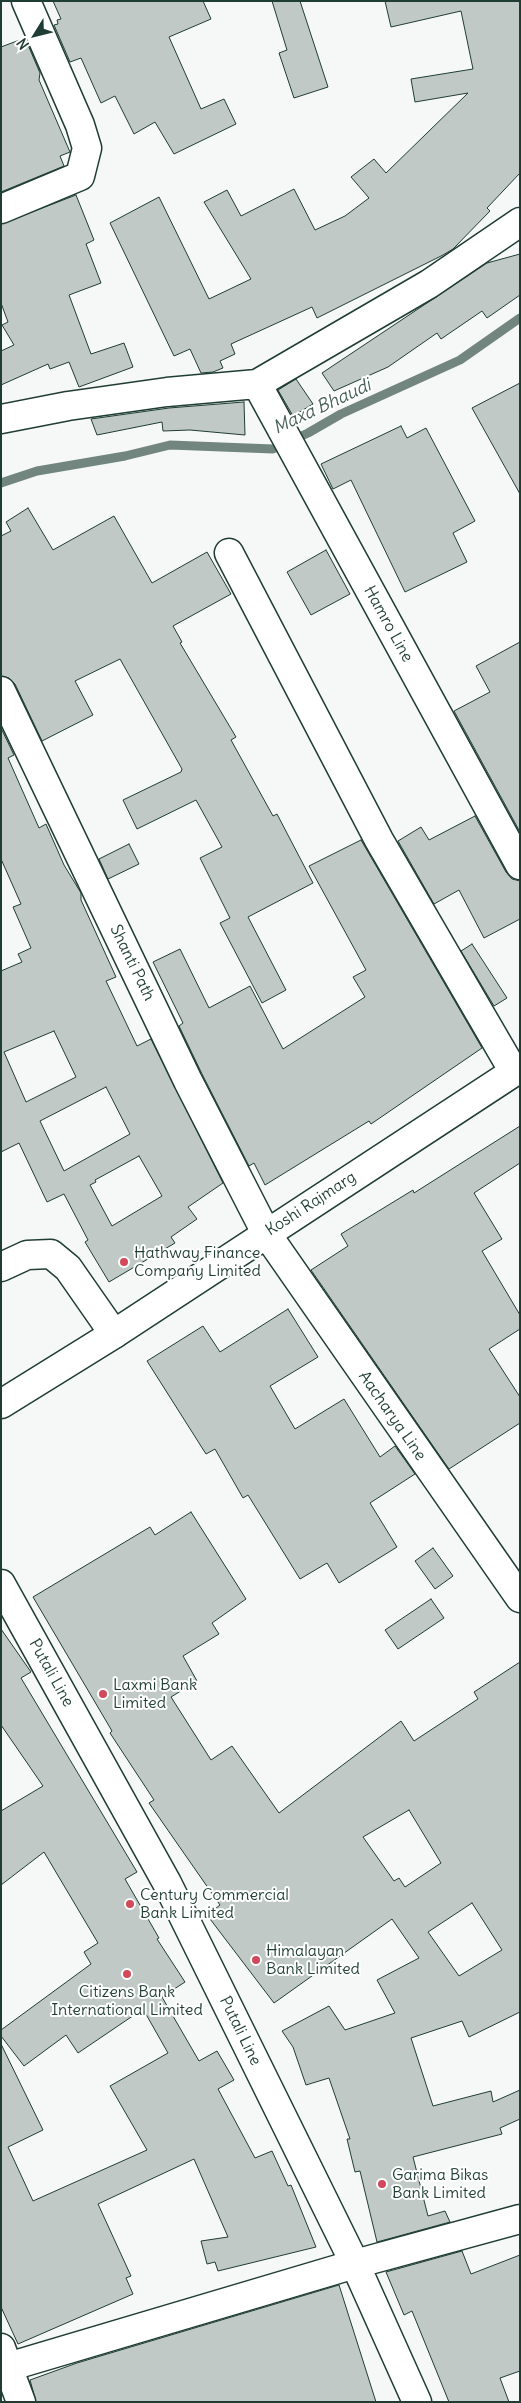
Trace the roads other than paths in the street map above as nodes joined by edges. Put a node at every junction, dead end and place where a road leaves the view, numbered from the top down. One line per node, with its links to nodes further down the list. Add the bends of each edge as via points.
1 (26, 1): 2 (street, via 80,124 87,148 80,176)
2 (1, 209)
3 (520, 222): 4 (street, via 429,284)
4 (257, 384): 5 (street, via 167,392 68,406); 8 (street, Hamro Line)
5 (1, 420)
6 (230, 553): 9 (street, via 379,840)
7 (1, 691): 10 (street, Shanti Path, via 188,1082)
8 (520, 865)
9 (517, 1070): 10 (street, Koshi Rajmarg)
10 (266, 1234): 12 (street, Koshi Rajmarg); 15 (street, Aacharya Line)
11 (1, 1267): 12 (street, via 27,1255 50,1254 68,1268)
12 (114, 1334): 13 (street, Koshi Rajmarg)
13 (1, 1404)
14 (3, 1587): 17 (street, Putali Line, via 167,1882)
15 (520, 1598)
16 (520, 2219): 17 (street)
17 (355, 2264): 18 (street); 20 (street, Putali Line)
18 (4, 2361): 19 (street)
19 (21, 2402)
20 (416, 2402)

